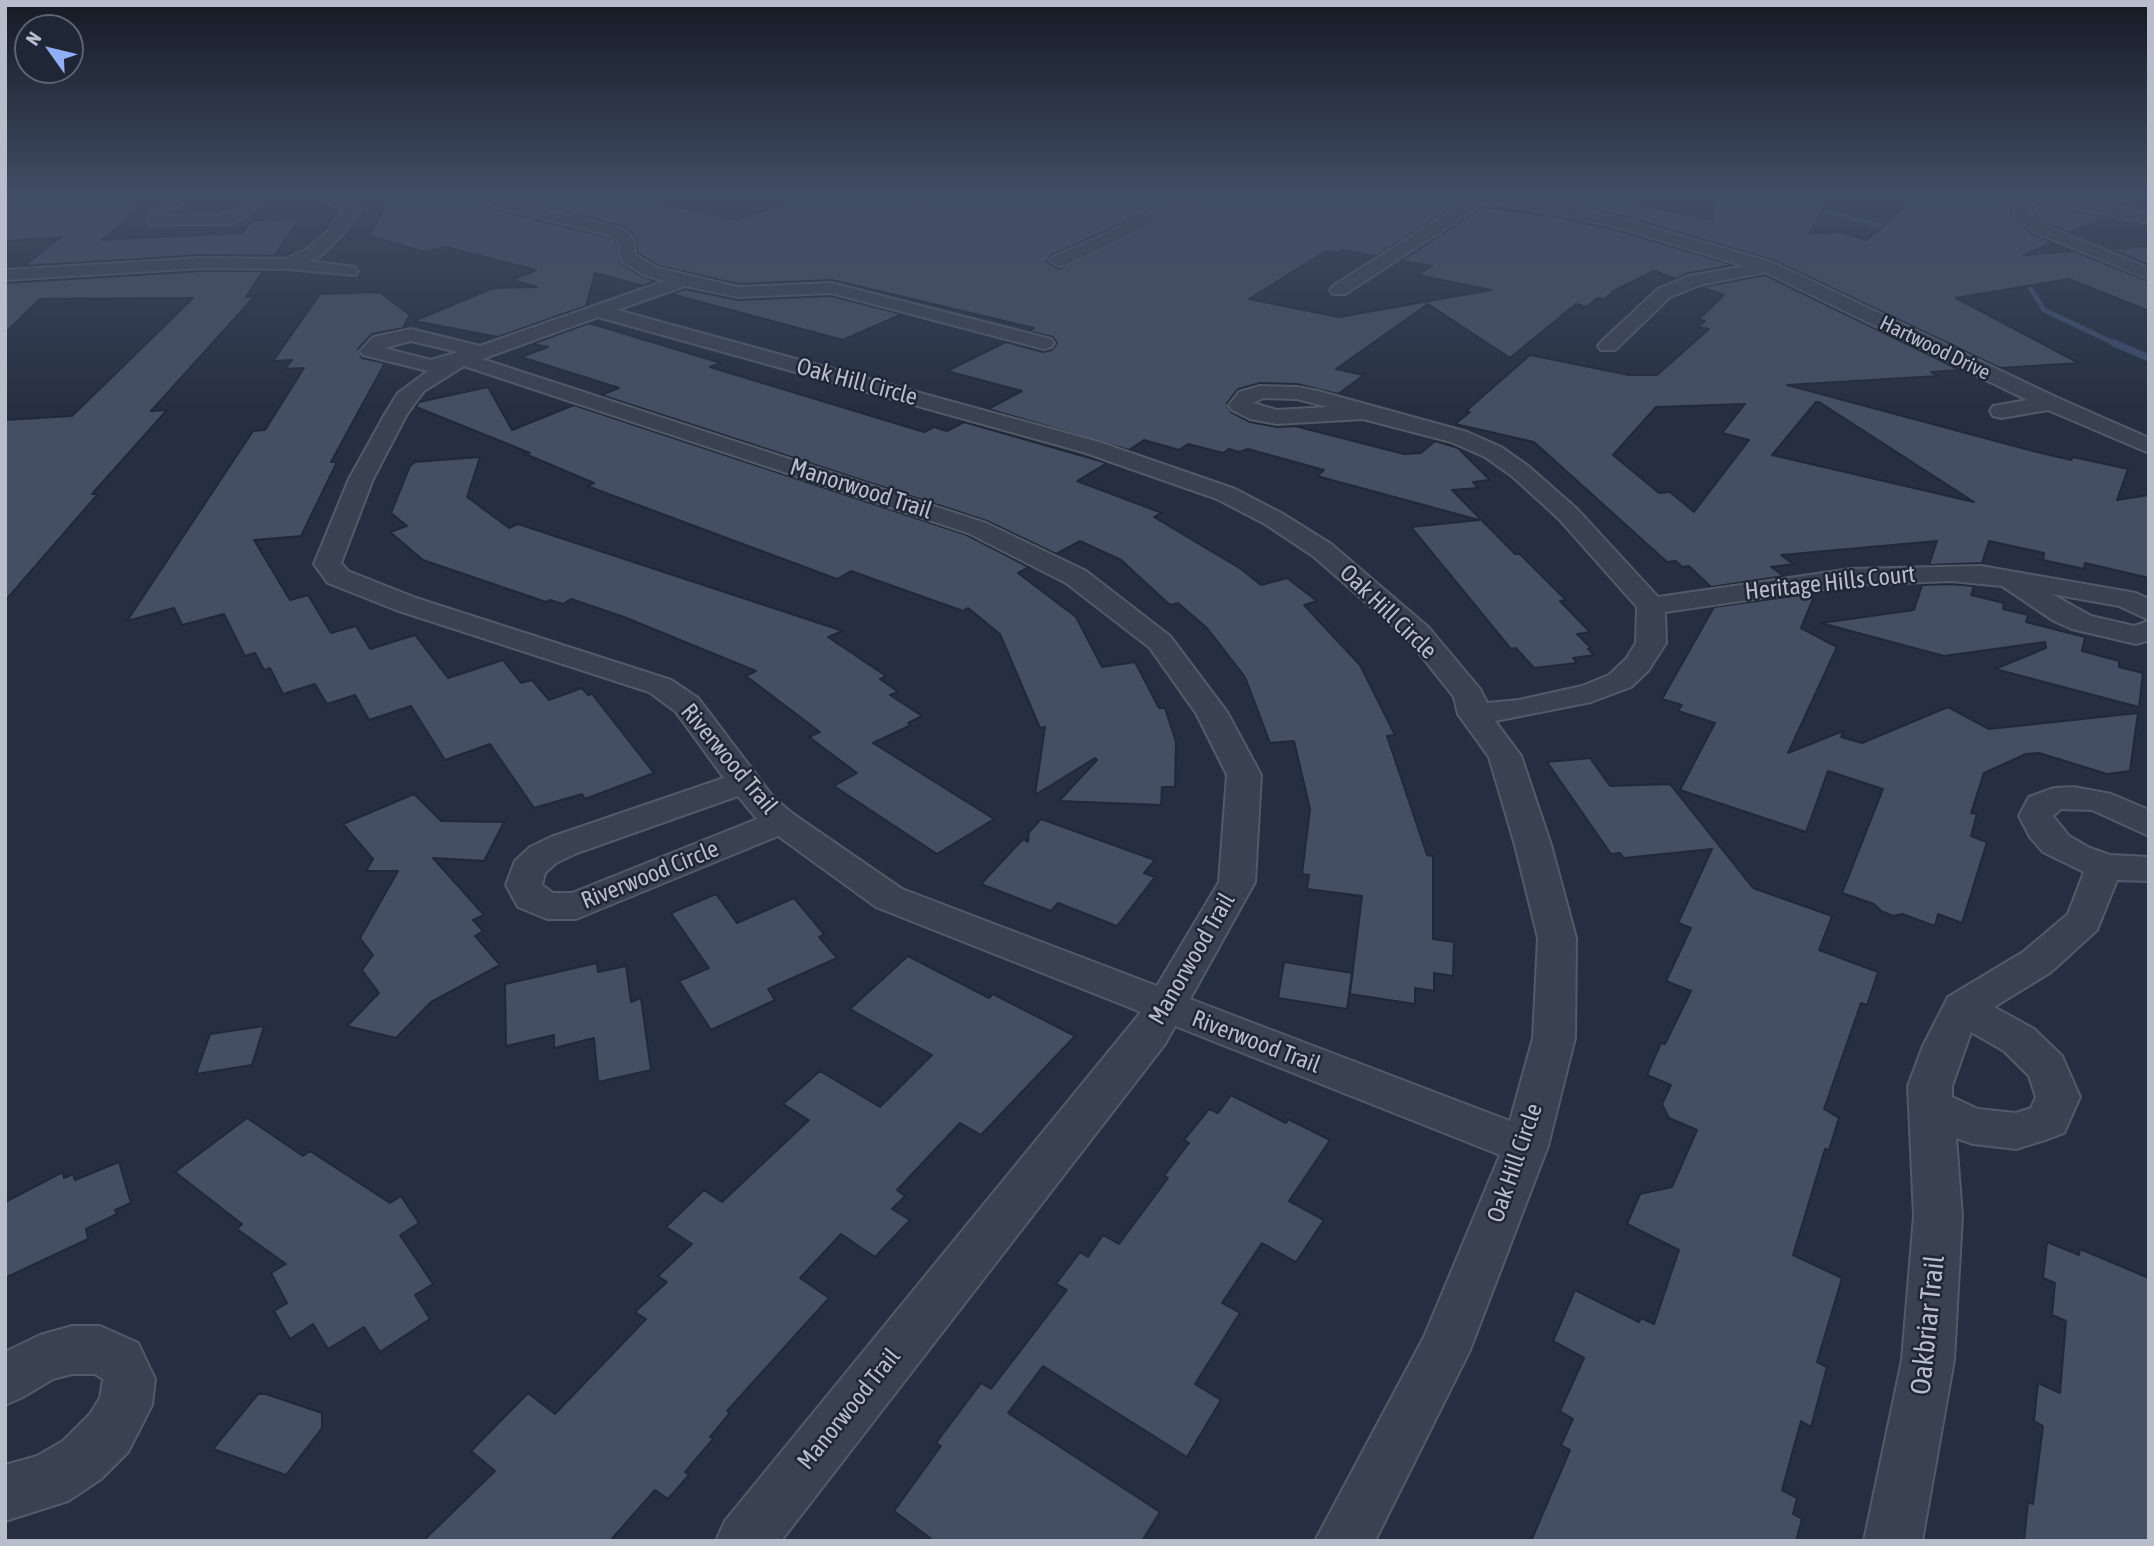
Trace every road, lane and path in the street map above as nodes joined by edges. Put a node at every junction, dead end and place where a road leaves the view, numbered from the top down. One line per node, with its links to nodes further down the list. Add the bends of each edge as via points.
1 (112, 268): 8 (street)
2 (325, 268): 7 (street)
3 (645, 268): 9 (street)
4 (1372, 268): 10 (street)
5 (1762, 268): 13 (street, via 1695,280 1664,293)
6 (1770, 268): 16 (street, Hartwood Drive)
7 (349, 271)
8 (5, 275)
9 (684, 280): 11 (street, Riverwood Trail); 12 (street, via 738,292 831,288)
10 (1339, 290)
11 (598, 311): 14 (street, Riverwood Trail); 24 (street, Oak Hill Circle, via 1091,447 1226,494 1322,550 1418,633 1469,696)
12 (1044, 344)
13 (1608, 346)
14 (451, 350): 15 (street); 15 (street, Manorwood Trail, via 431,366); 15 (street, Manorwood Trail, via 405,335 380,341 370,352); 25 (street, Riverwood Trail, via 406,398 361,480 327,564 338,577 406,604 660,686 687,705); 30 (street, Manorwood Trail, via 977,528 1076,576 1160,642 1210,712 1244,775 1237,882)
15 (400, 359)
16 (2050, 403): 17 (street); 19 (street, Hartwood Drive)
17 (2001, 411)
18 (1363, 412): 21 (street, via 1459,437 1493,452 1568,513)
19 (2149, 446)
20 (2010, 579): 21 (street, Heritage Hills Court, via 1951,573 1851,577); 22 (street, Heritage Hills Court, via 2126,599); 23 (street, Heritage Hills Court, via 2082,623 2136,635)
21 (1651, 606): 24 (street, via 1651,643 1620,681 1591,693)
22 (2149, 611)
23 (2149, 630)
24 (1474, 714): 33 (street, Oak Hill Circle, via 1505,756 1557,938 1554,1038)
25 (745, 782): 26 (street, Riverwood Trail); 26 (street, Riverwood Circle, via 543,855 528,869 524,885 531,898 547,906 576,906)
26 (781, 822): 30 (street, Riverwood Trail, via 889,898)
27 (2149, 825): 28 (street, via 2099,801 2074,797 2041,806 2036,816 2056,844)
28 (2104, 866): 29 (street); 31 (street, via 2084,921 2037,962)
29 (2149, 869)
30 (1164, 1007): 33 (street, Riverwood Trail); 36 (street, Manorwood Trail, via 1150,1032)
31 (1962, 1007): 32 (street, Oakbriar Trail, via 1930,1086); 32 (street, via 2019,1040 2047,1068 2058,1097 2048,1121 2016,1131 1973,1126)
32 (1931, 1107): 38 (street, Oakbriar Trail, via 1938,1216 1928,1360)
33 (1526, 1146): 37 (street, Oak Hill Circle, via 1444,1350)
34 (5, 1380): 35 (street, via 40,1359 72,1350 100,1350 120,1360 129,1379 125,1405 109,1433 82,1460 48,1482)
35 (5, 1493)
36 (745, 1541)
37 (1344, 1541)
38 (1893, 1541)

